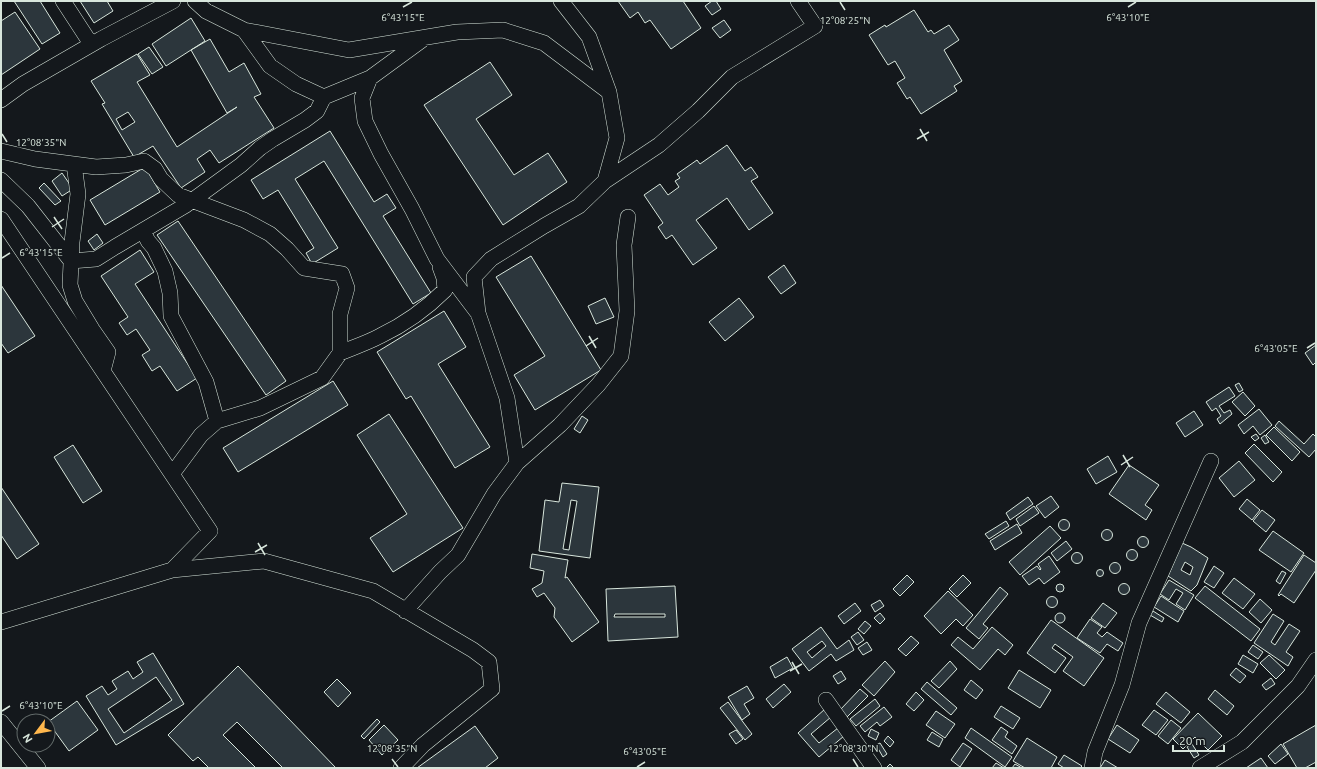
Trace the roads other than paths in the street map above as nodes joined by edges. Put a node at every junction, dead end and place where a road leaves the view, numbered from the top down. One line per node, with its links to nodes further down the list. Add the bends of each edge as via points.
1 (62, 1): 8 (street)
2 (174, 1): 8 (street)
3 (195, 1): 6 (street, via 206,11)
4 (561, 1): 10 (street, via 589,37)
5 (798, 1): 16 (street, via 815,26 732,77 659,145)
6 (244, 30): 7 (street, via 349,50); 11 (street, via 270,66 296,84)
7 (425, 37): 9 (street); 10 (street, via 457,32 503,30 544,43)
8 (91, 44): 12 (street)
9 (370, 78): 11 (street); 21 (street, via 362,98 365,121)
10 (609, 92): 16 (street, via 617,138)
11 (324, 97): 17 (street, via 318,111 260,148)
12 (1, 100)
13 (1, 151): 14 (street, via 35,160)
14 (74, 164): 17 (street, via 96,167 144,161 155,169 161,179 178,195); 22 (street, via 78,194)
15 (1, 180): 22 (street, via 28,206)
16 (605, 181): 23 (street, via 580,206 491,259 474,277)
17 (192, 200): 20 (street); 24 (street, via 244,220 270,234 304,268 342,274 347,288 340,314)
18 (628, 217): 28 (street, via 624,244 627,311 621,356 560,425)
19 (1, 219): 25 (street)
20 (143, 231): 22 (street, via 96,259); 26 (street, via 165,270 171,316 206,382)
21 (437, 259): 23 (street); 24 (street, via 444,278 445,290 419,312 381,336)
22 (71, 261): 25 (street, via 70,285 75,301 108,352)
23 (478, 313): 28 (street, via 507,398)
24 (340, 353): 26 (street, via 322,378 260,408)
25 (103, 371): 29 (street)
26 (218, 421): 29 (street, via 201,435)
27 (1211, 461): 39 (street, via 1139,623 1122,685 1095,752)
28 (517, 463): 31 (street, via 494,494 458,555)
29 (172, 474): 30 (street, via 210,531)
30 (172, 570): 31 (street, via 264,561 374,591); 32 (street)
31 (405, 611): 37 (street, via 489,662 492,688 424,745)
32 (1, 622)
33 (1316, 660): 40 (street, via 1298,686 1242,742)
34 (826, 700): 38 (street)
35 (1, 722): 36 (street)
36 (38, 768)
37 (402, 768)
38 (874, 768)
39 (1092, 768)
40 (1200, 768)

